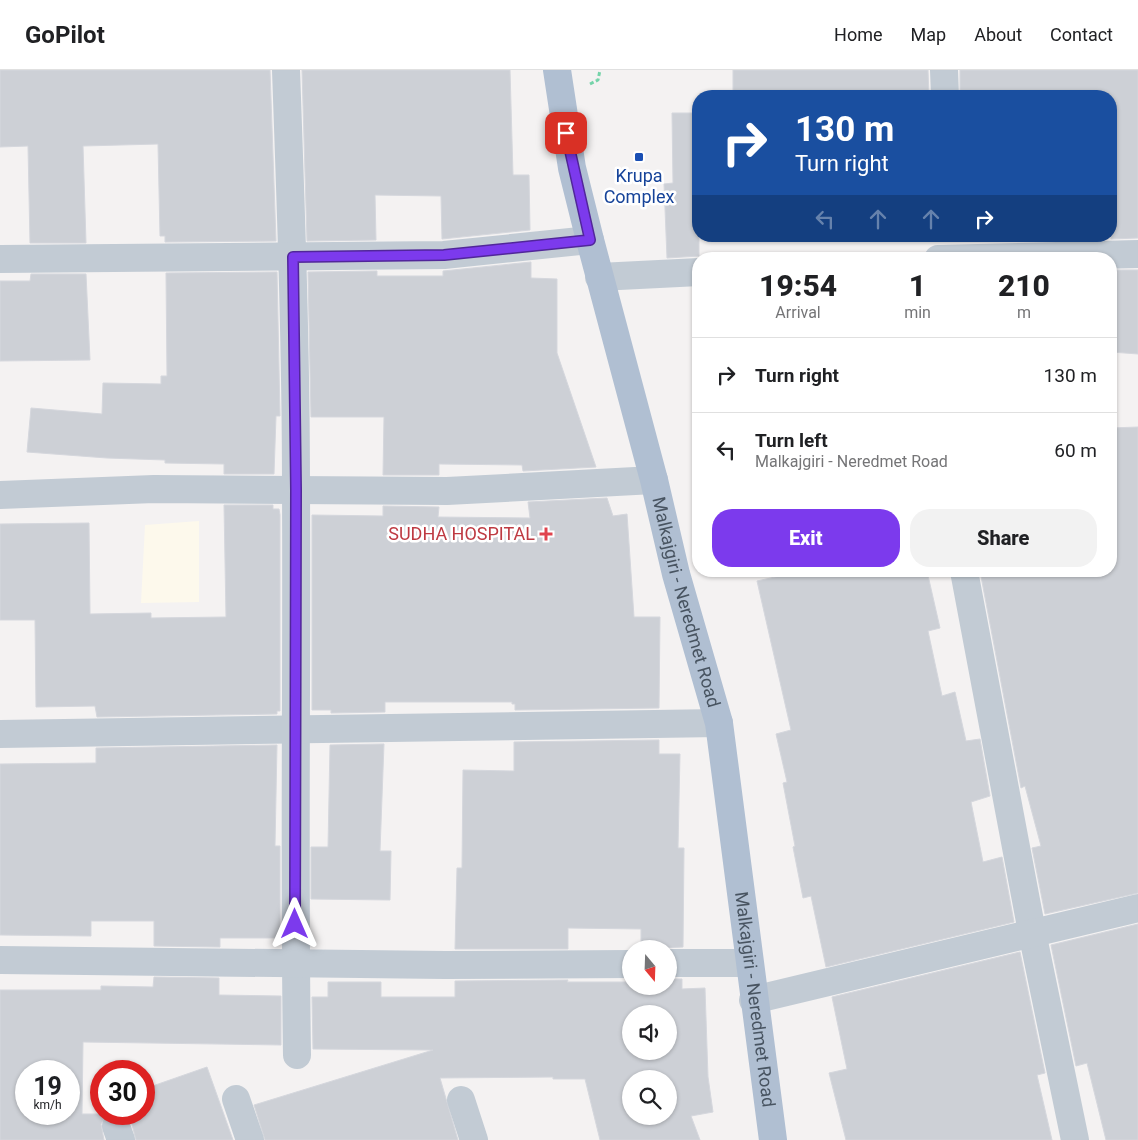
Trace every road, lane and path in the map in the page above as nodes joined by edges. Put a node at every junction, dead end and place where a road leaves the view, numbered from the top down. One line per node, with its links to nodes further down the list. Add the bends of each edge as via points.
1 (286, 70): 8 (street)
2 (558, 70): 5 (main road, Malkajgiri - Neredmet Road, via 572,168)
3 (944, 70): 4 (street)
4 (945, 90)
5 (590, 240): 8 (street, via 444,255); 11 (main road, Malkajgiri - Neredmet Road)
6 (1117, 254): 7 (street)
7 (1138, 254)
8 (293, 257): 9 (street); 13 (street)
9 (0, 259)
10 (692, 272): 11 (street)
11 (599, 277): 12 (main road, Malkajgiri - Neredmet Road)
12 (654, 480): 13 (street, via 447,491); 16 (main road, Malkajgiri - Neredmet Road, via 676,574)
13 (296, 490): 14 (street); 17 (street)
14 (0, 495)
15 (965, 577): 20 (street)
16 (719, 723): 17 (street); 24 (main road, Malkajgiri - Neredmet Road)
17 (295, 731): 18 (street); 22 (street)
18 (0, 734)
19 (1138, 908): 20 (street)
20 (1032, 932): 26 (street); 33 (street)
21 (0, 960): 22 (street)
22 (296, 962): 25 (street); 27 (street)
23 (678, 963): 24 (street)
24 (748, 963): 26 (main road, Malkajgiri - Neredmet Road)
25 (622, 964)
26 (753, 1000): 32 (main road, Malkajgiri - Neredmet Road)
27 (297, 1055)
28 (236, 1099): 30 (street)
29 (461, 1100): 31 (street)
30 (250, 1140)
31 (474, 1140)
32 (773, 1140)
33 (1075, 1140)

